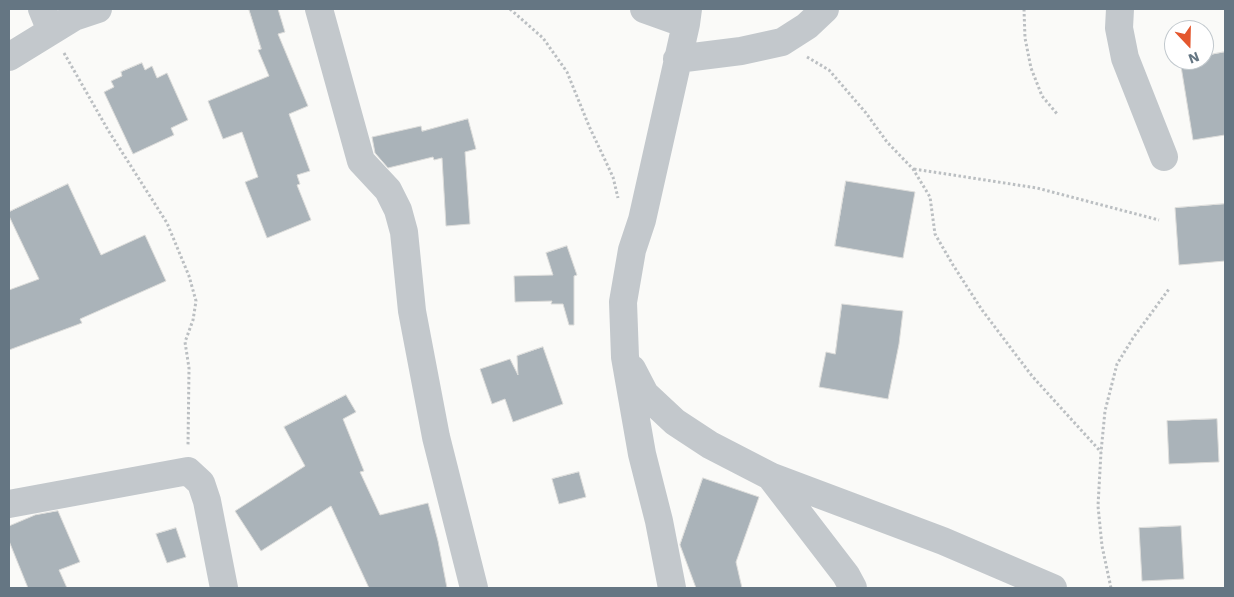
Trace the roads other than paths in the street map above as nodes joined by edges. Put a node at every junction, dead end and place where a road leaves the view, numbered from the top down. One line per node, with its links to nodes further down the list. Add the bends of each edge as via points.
1 (98, 9): 7 (street, via 74,17)
2 (318, 9): 15 (street, via 361,161 388,190 404,232 412,311 436,437)
3 (644, 9): 6 (street)
4 (825, 9): 9 (street, via 807,26 782,42)
5 (1120, 9): 10 (street, via 1119,28 1125,58)
6 (687, 17): 9 (street)
7 (47, 20): 8 (street)
8 (9, 57)
9 (677, 59): 11 (street, via 624,294)
10 (1164, 157)
11 (625, 357): 12 (street, via 645,394 675,422 710,446); 16 (street, via 642,454)
12 (770, 476): 17 (street); 18 (street, via 943,541)
13 (9, 504): 14 (street, via 188,471 201,483 207,501)
14 (224, 588)
15 (474, 588)
16 (672, 588)
17 (853, 588)
18 (1052, 588)

